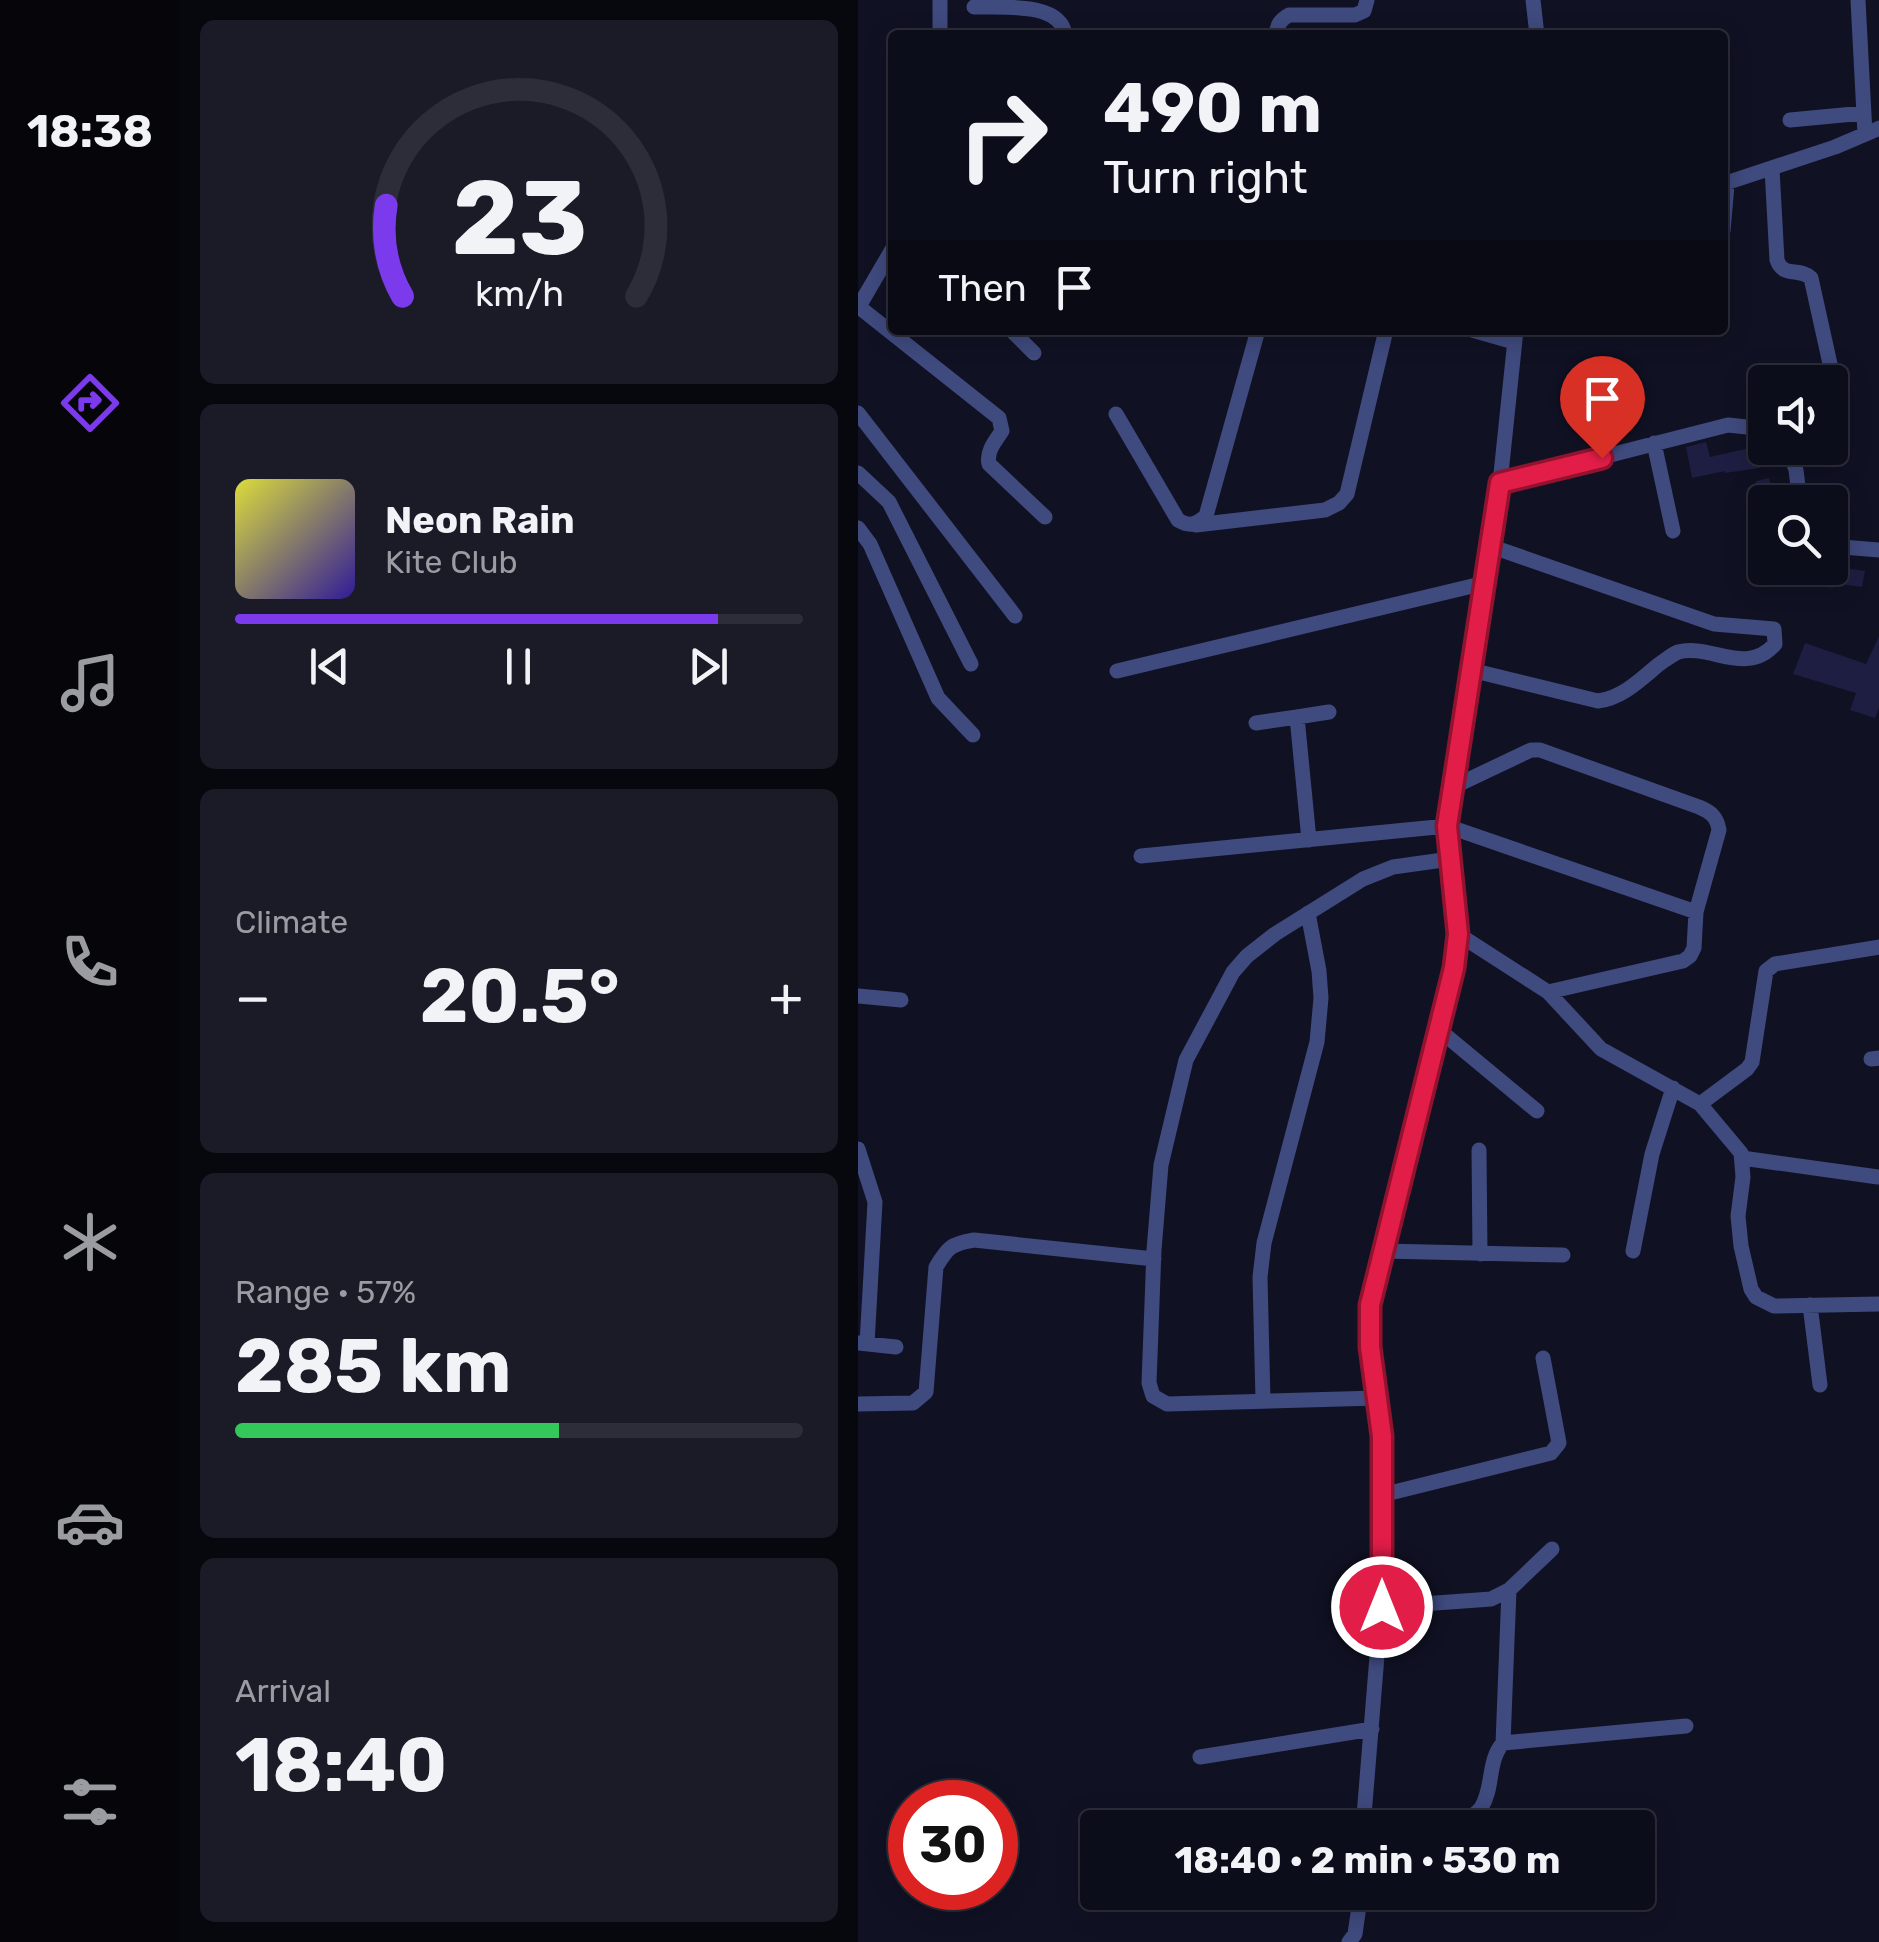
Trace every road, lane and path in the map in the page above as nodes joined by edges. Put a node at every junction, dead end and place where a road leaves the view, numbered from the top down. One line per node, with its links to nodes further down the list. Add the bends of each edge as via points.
1 (940, 0): 6 (street)
2 (1367, 0): 8 (street, via 1355,15 1289,15)
3 (1533, 0): 9 (street)
4 (1858, 0): 11 (street)
5 (974, 8): 7 (street, via 1048,12)
6 (940, 30)
7 (1065, 30)
8 (1276, 30)
9 (1536, 30)
10 (1880, 92): 11 (street)
11 (1864, 105): 12 (street); 13 (street)
12 (1790, 120)
13 (1872, 131): 14 (street)
14 (1772, 169): 15 (street); 25 (street, via 1780,268 1811,278)
15 (1728, 183)
16 (888, 256): 17 (street)
17 (858, 307): 18 (street)
18 (888, 331)
19 (894, 335): 32 (street, via 999,418 1002,431 989,464)
20 (1016, 335): 24 (street)
21 (1257, 335): 33 (street, via 1206,516)
22 (1385, 335): 33 (street, via 1347,494 1339,503)
23 (1515, 336): 31 (street)
24 (1034, 354)
25 (1830, 365)
26 (858, 413): 40 (street)
27 (1116, 414): 33 (street, via 1178,520)
28 (1748, 427): 29 (street, via 1728,425)
29 (1654, 443): 31 (street); 35 (street)
30 (858, 473): 41 (street, via 888,502)
31 (1500, 483): 36 (street)
32 (1045, 517)
33 (1196, 525)
34 (858, 528): 47 (street, via 938,698)
35 (1674, 531)
36 (1490, 546): 39 (street); 43 (street, via 1714,624 1774,629 1775,644 1755,658 1675,653 1612,699 1598,701)
37 (1848, 547): 38 (street)
38 (1880, 550)
39 (1484, 583): 42 (street); 43 (street)
40 (1015, 616)
41 (971, 664)
42 (1116, 670)
43 (1471, 670): 48 (street)
44 (1328, 712): 45 (street)
45 (1298, 717): 46 (street); 50 (street)
46 (1256, 723)
47 (974, 735)
48 (1453, 787): 49 (street); 53 (street, via 1540,750 1711,813 1719,830)
49 (1447, 826): 50 (street); 52 (street); 53 (street)
50 (1310, 840): 51 (street)
51 (1141, 856)
52 (1450, 859): 54 (street, via 1377,872); 55 (street)
53 (1696, 912): 57 (street, via 1694,948 1683,961)
54 (1308, 913): 72 (street, via 1232,972 1186,1060 1161,1165); 80 (street, via 1321,998 1317,1042 1264,1243)
55 (1458, 934): 57 (street); 60 (street)
56 (1880, 948): 62 (street, via 1769,968 1752,1062)
57 (1548, 992): 61 (street, via 1601,1048)
58 (858, 996): 59 (street)
59 (901, 1000)
60 (1438, 1030): 63 (street); 69 (street)
61 (1673, 1088): 62 (street); 68 (street)
62 (1700, 1104): 66 (street)
63 (1537, 1111)
64 (858, 1149): 75 (street, via 874,1202)
65 (1478, 1150): 70 (street)
66 (1742, 1158): 67 (street); 74 (street, via 1738,1216 1751,1289 1774,1306)
67 (1878, 1177)
68 (1633, 1251)
69 (1383, 1252): 70 (street); 79 (street, via 1370,1305)
70 (1480, 1254): 71 (street)
71 (1564, 1256)
72 (1154, 1259): 80 (street, via 1153,1396 1167,1404); 81 (street, via 956,1243 936,1267 926,1392 912,1403)
73 (1880, 1304): 74 (street)
74 (1810, 1305): 78 (street)
75 (862, 1344): 76 (street)
76 (896, 1348)
77 (1543, 1358): 82 (street, via 1559,1443 1551,1453)
78 (1820, 1386)
79 (1377, 1398): 80 (street); 82 (street)
80 (1263, 1401)
81 (858, 1404)
82 (1382, 1495): 85 (street)
83 (1552, 1549): 84 (street)
84 (1509, 1590): 85 (street, via 1490,1599); 88 (street)
85 (1382, 1607): 87 (street)
86 (1686, 1726): 88 (street)
87 (1372, 1729): 89 (street); 90 (street)
88 (1503, 1743): 91 (street)
89 (1200, 1757)
90 (1365, 1810)
91 (1480, 1810)
92 (1358, 1910): 93 (street)
93 (1349, 1942)

